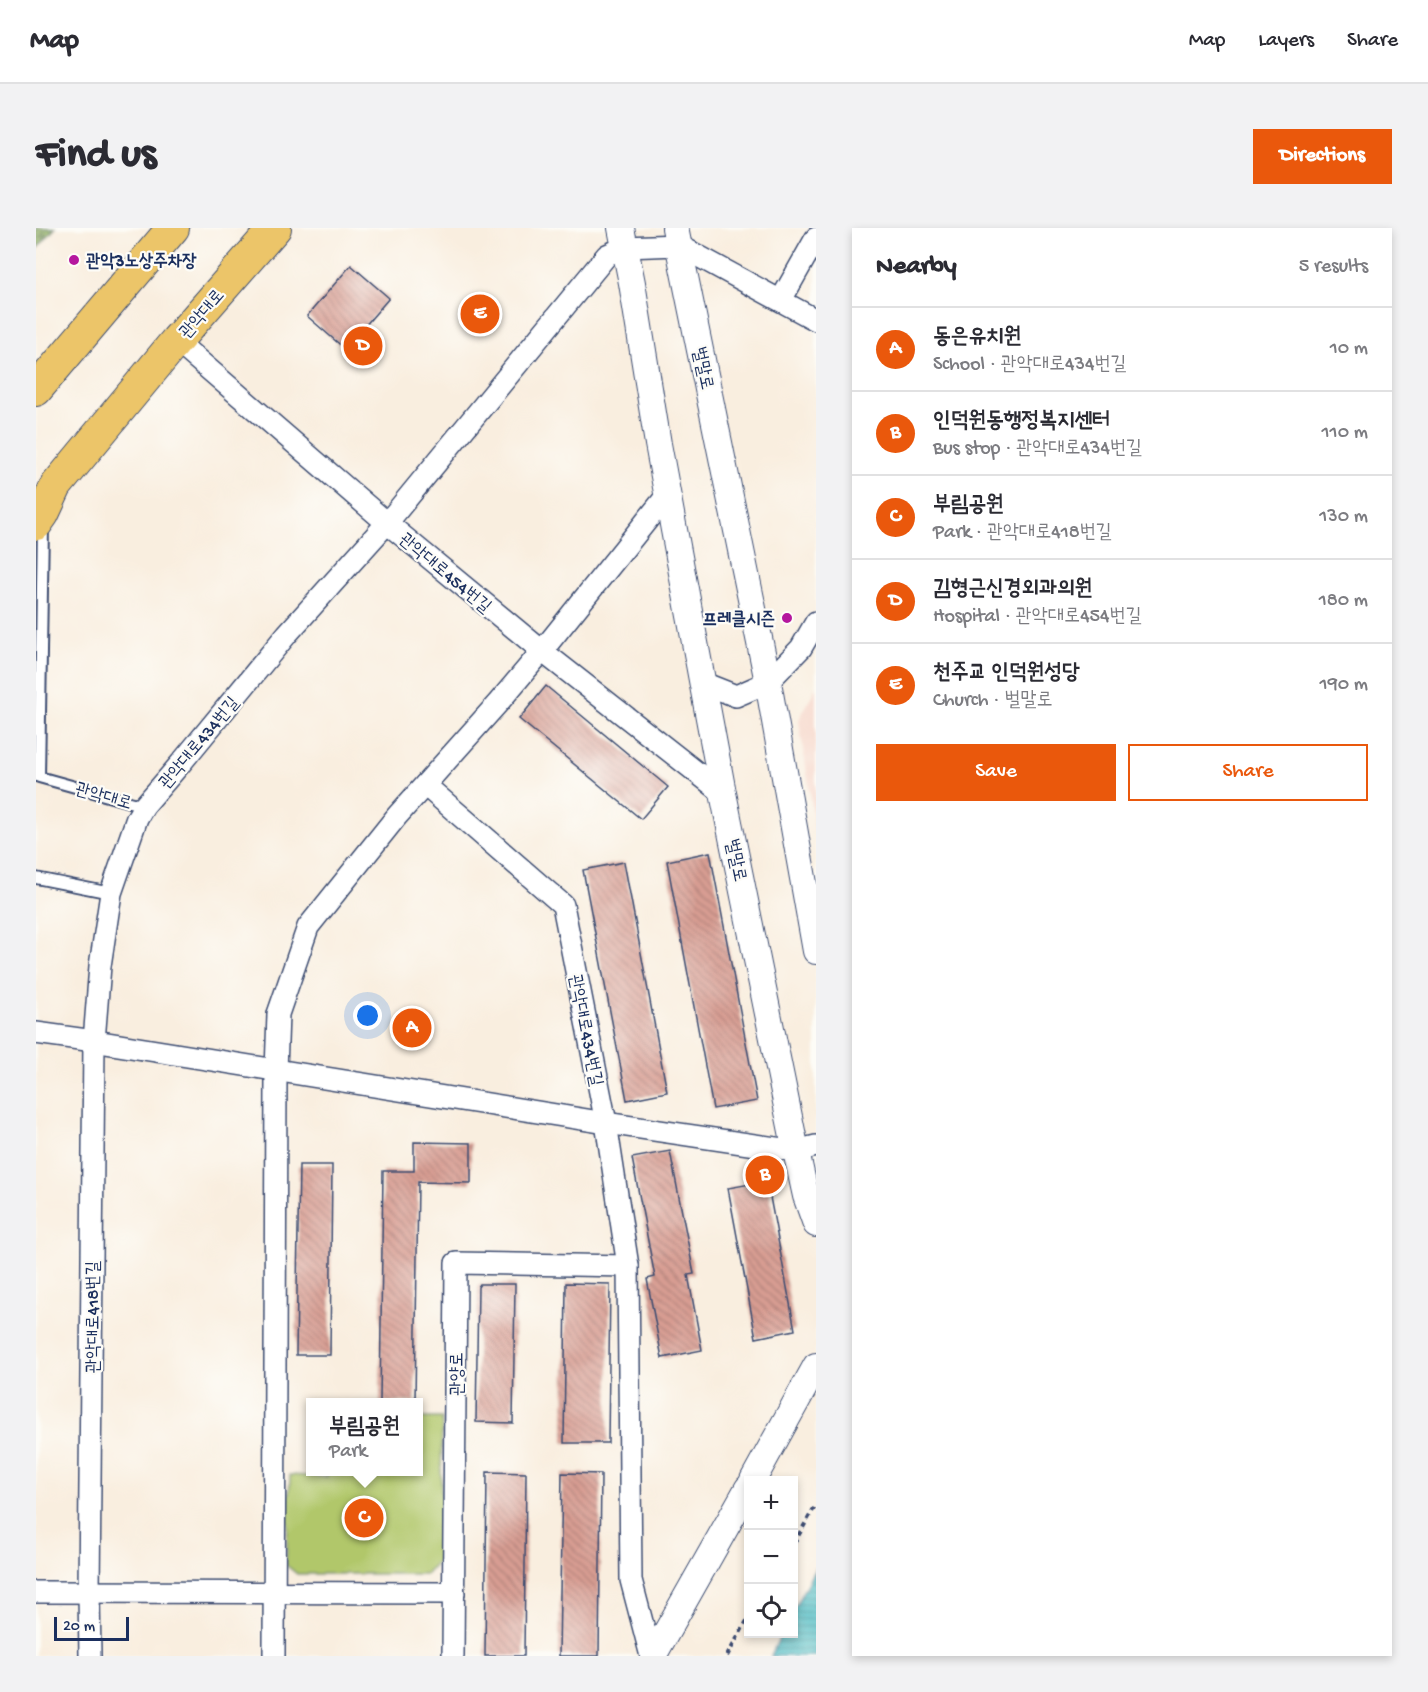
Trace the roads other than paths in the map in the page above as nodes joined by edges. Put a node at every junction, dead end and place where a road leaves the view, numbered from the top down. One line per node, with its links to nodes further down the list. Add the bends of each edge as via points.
1 (173, 228): 9 (main road)
2 (275, 228): 8 (main road, 관악대로)
3 (623, 237): 4 (street); 10 (street, 벌말로); 12 (street)
4 (677, 237): 6 (street); 15 (street, 벌말로)
5 (816, 238): 6 (street)
6 (781, 300): 7 (street)
7 (816, 320)
8 (176, 341): 11 (main road, 관악대로, via 56,486); 12 (street, 관악대로454번길)
9 (36, 390)
10 (668, 494): 14 (street); 16 (street, 벌말로)
11 (40, 519): 19 (lane, 관악대로, via 39,777)
12 (387, 523): 14 (street, 관악대로454번길); 19 (street, 관악대로434번길, via 287,634)
13 (816, 622): 15 (street, via 801,648)
14 (542, 651): 17 (street); 18 (street, 관악대로454번길)
15 (768, 682): 16 (street, via 736,696); 22 (street, 벌말로)
16 (703, 683): 18 (street, 벌말로)
17 (425, 785): 25 (street, via 308,927 278,1014); 26 (street, 관악대로434번길, via 563,905)
18 (723, 793): 27 (street, 벌말로)
19 (144, 806): 21 (street, 관악대로434번길)
20 (36, 878): 21 (lane)
21 (111, 893): 24 (street, 관악대로434번길)
22 (816, 951)
23 (36, 1033): 24 (street)
24 (94, 1041): 25 (street); 35 (street, 관악대로418번길)
25 (276, 1071): 26 (street); 36 (street)
26 (606, 1123): 27 (street); 30 (street)
27 (806, 1148): 28 (street, 벌말로, via 806,1196)
28 (816, 1224): 29 (street, 벌말로)
29 (816, 1247)
30 (628, 1266): 37 (street, 관양로, via 456,1263); 41 (street, via 631,1580)
31 (816, 1366): 32 (street)
32 (755, 1476)
33 (744, 1495): 41 (street)
34 (36, 1592): 35 (street)
35 (89, 1592): 36 (street); 38 (street, 관악대로418번길)
36 (275, 1593): 37 (street); 39 (street)
37 (454, 1593): 40 (street, 관양로)
38 (90, 1656)
39 (274, 1656)
40 (453, 1656)
41 (652, 1656)

